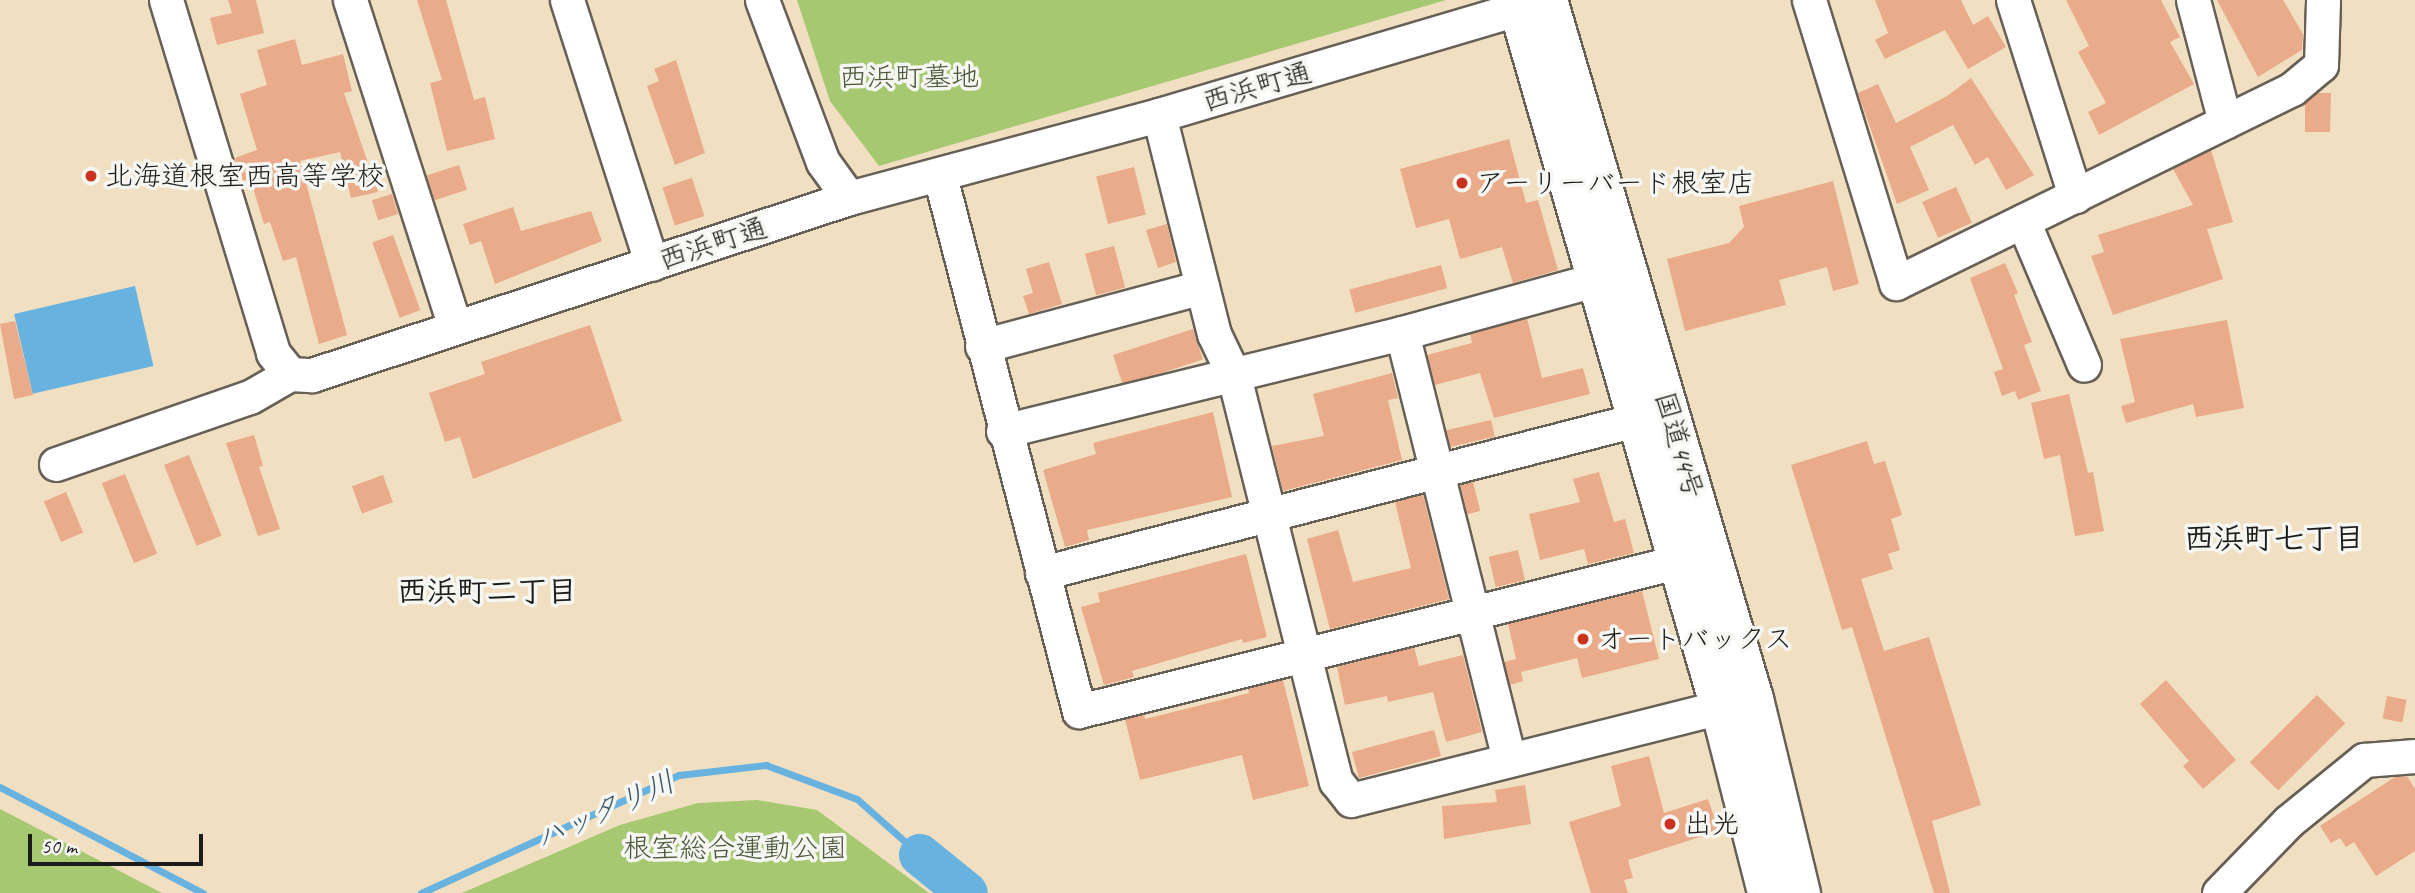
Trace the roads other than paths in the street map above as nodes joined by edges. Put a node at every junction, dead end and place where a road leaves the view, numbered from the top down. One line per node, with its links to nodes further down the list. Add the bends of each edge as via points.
1 (166, 0): 23 (street, via 272,353)
2 (350, 0): 19 (street)
3 (567, 0): 16 (street)
4 (762, 0): 14 (street, via 823,162)
5 (1809, 0): 15 (street, via 1896,283)
6 (2013, 0): 13 (street)
7 (2193, 0): 11 (street)
8 (2323, 0): 11 (street, via 2320,65 2292,89)
9 (1532, 3): 10 (street, 西浜町通); 17 (highway, 国道44号); 25 (highway, 国道44号)
10 (1159, 115): 12 (street, 西浜町通); 18 (street)
11 (2225, 122): 13 (street)
12 (940, 176): 14 (street, 西浜町通); 21 (street)
13 (2075, 195): 15 (street)
14 (849, 198): 16 (street, 西浜町通)
15 (2023, 221): 22 (street)
16 (652, 264): 19 (street, 西浜町通)
17 (1595, 280): 20 (street); 25 (highway, 国道44号)
18 (1202, 287): 21 (street); 24 (street, via 1214,334)
19 (455, 327): 23 (street, 西浜町通, via 312,375)
20 (1402, 333): 24 (street); 28 (street)
21 (982, 346): 26 (street)
22 (2084, 365)
23 (290, 374): 27 (street, via 250,397)
24 (1234, 376): 26 (street); 29 (street)
25 (1652, 416): 28 (street); 30 (highway, 国道44号); 34 (highway, 国道44号)
26 (1003, 431): 31 (street)
27 (57, 464)
28 (1438, 473): 29 (street); 32 (street)
29 (1269, 513): 31 (street); 33 (street)
30 (1677, 562): 32 (street); 34 (highway, 国道44号)
31 (1042, 573): 33 (street, via 1079,711)
32 (1473, 614): 33 (street); 36 (street)
33 (1304, 656): 36 (street, via 1336,781 1351,800)
34 (1737, 703): 36 (street); 37 (highway, 国道44号); 38 (highway, 国道44号)
35 (2415, 756): 39 (street, via 2364,760 2289,821)
36 (1509, 760)
37 (1767, 893)
38 (1801, 893)
39 (2219, 893)

